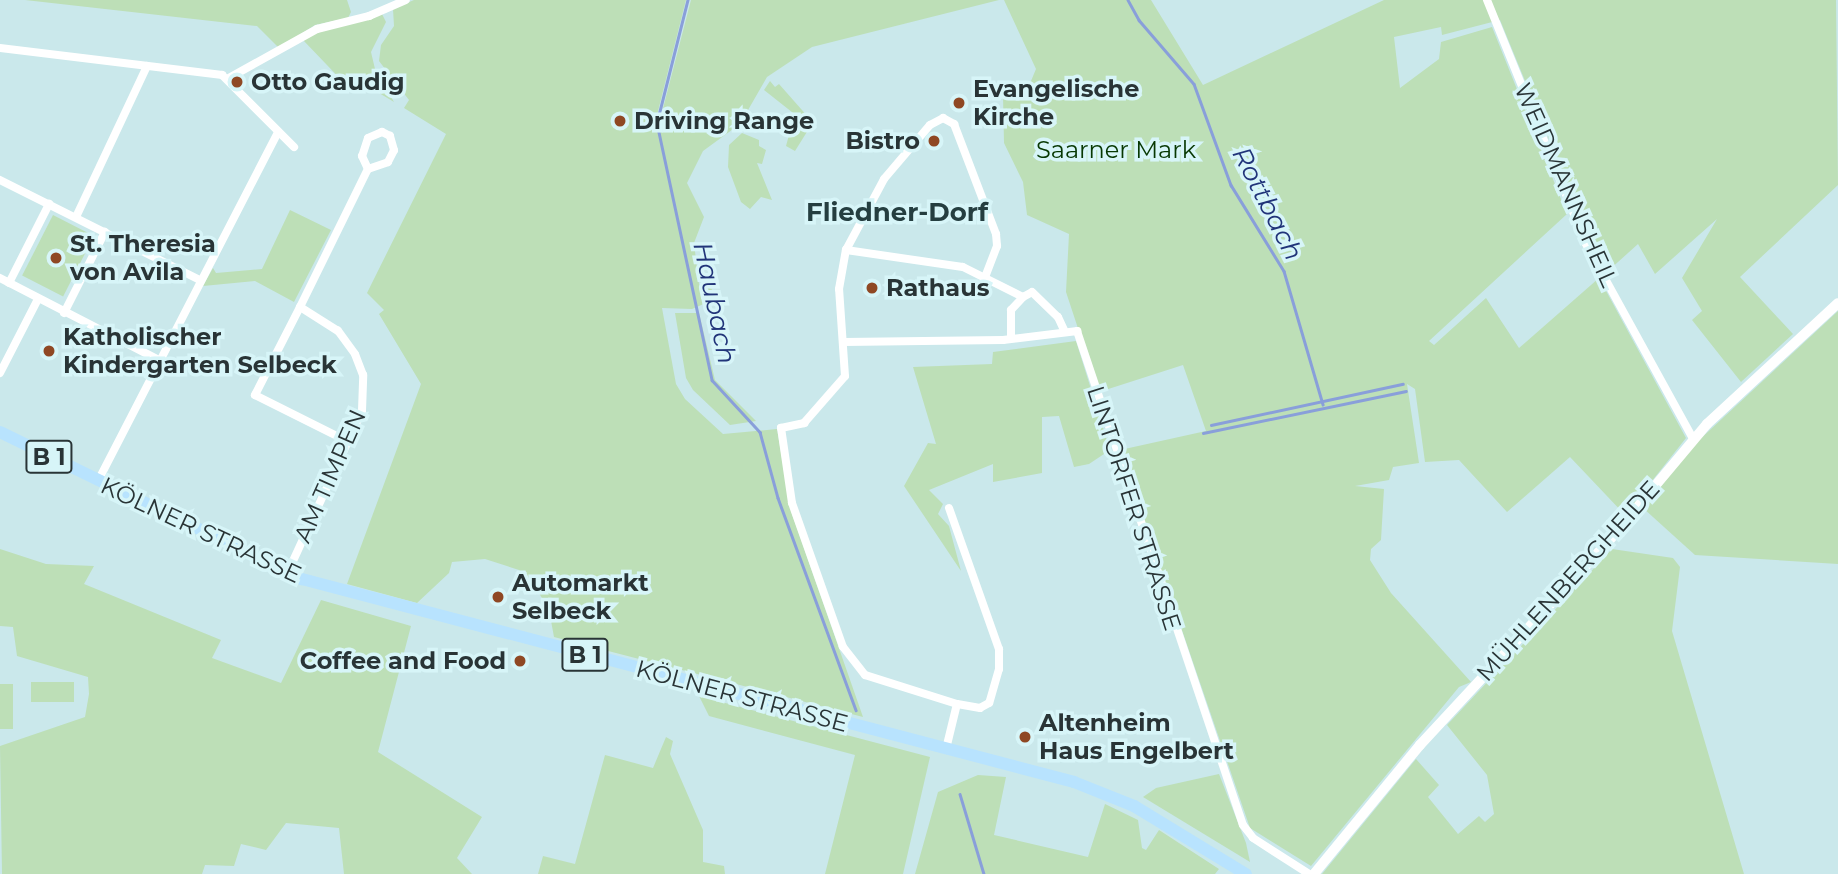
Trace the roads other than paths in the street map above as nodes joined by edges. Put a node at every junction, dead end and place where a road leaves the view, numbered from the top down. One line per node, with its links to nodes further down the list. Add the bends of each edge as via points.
1 (406, 0): 5 (street, via 369,16 317,29)
2 (1487, 0): 29 (street, WEIDMANNSHEIL, via 1586,244)
3 (0, 48): 4 (street)
4 (147, 66): 5 (street, via 208,71); 11 (street)
5 (227, 79): 6 (street)
6 (278, 132): 7 (street); 16 (street)
7 (294, 147)
8 (369, 169): 8 (street, via 388,162 394,150 390,135 382,132 368,138 362,156); 21 (street)
9 (0, 180): 10 (street)
10 (49, 204): 11 (street); 17 (street)
11 (76, 217): 12 (street)
12 (105, 233): 16 (street); 22 (street)
13 (846, 250): 14 (street, via 953,265); 14 (street, via 884,179 936,120 947,119 954,124 996,233 997,246); 25 (street, via 839,289)
14 (985, 277): 18 (street)
15 (0, 278): 17 (street)
16 (200, 280): 26 (street)
17 (9, 283): 19 (street)
18 (1023, 297): 23 (street, via 1037,294); 24 (street, via 1011,310)
19 (38, 299): 22 (street); 27 (street)
20 (1838, 303): 29 (street, MÜHLENBERGHEIDE)
21 (300, 307): 30 (street, AM TIMPEN, via 338,331 360,365 362,411); 30 (street, via 255,395)
22 (64, 313): 26 (street)
23 (1064, 330): 24 (street); 37 (street, LINTORFER STRASSE, via 1077,331 1243,825 1253,838)
24 (1011, 338): 25 (street)
25 (844, 342): 34 (street, via 847,366 838,386 804,422 781,428 792,503 851,663 883,682)
26 (159, 360): 31 (street)
27 (0, 373)
28 (0, 432): 31 (main road, KÖLNER STRASSE / B 1)
29 (1693, 439): 37 (street, MÜHLENBERGHEIDE, via 1608,542 1420,746)
30 (349, 442): 33 (street, AM TIMPEN)
31 (98, 481): 33 (main road, KÖLNER STRASSE / B 1)
32 (950, 508): 34 (street, via 999,649 999,669 989,703 979,708)
33 (287, 573): 35 (main road, KÖLNER STRASSE / B 1, via 361,597)
34 (957, 704): 35 (street)
35 (946, 749): 36 (main road, KÖLNER STRASSE / B 1, via 1105,793)
36 (1246, 874)
37 (1312, 874)

